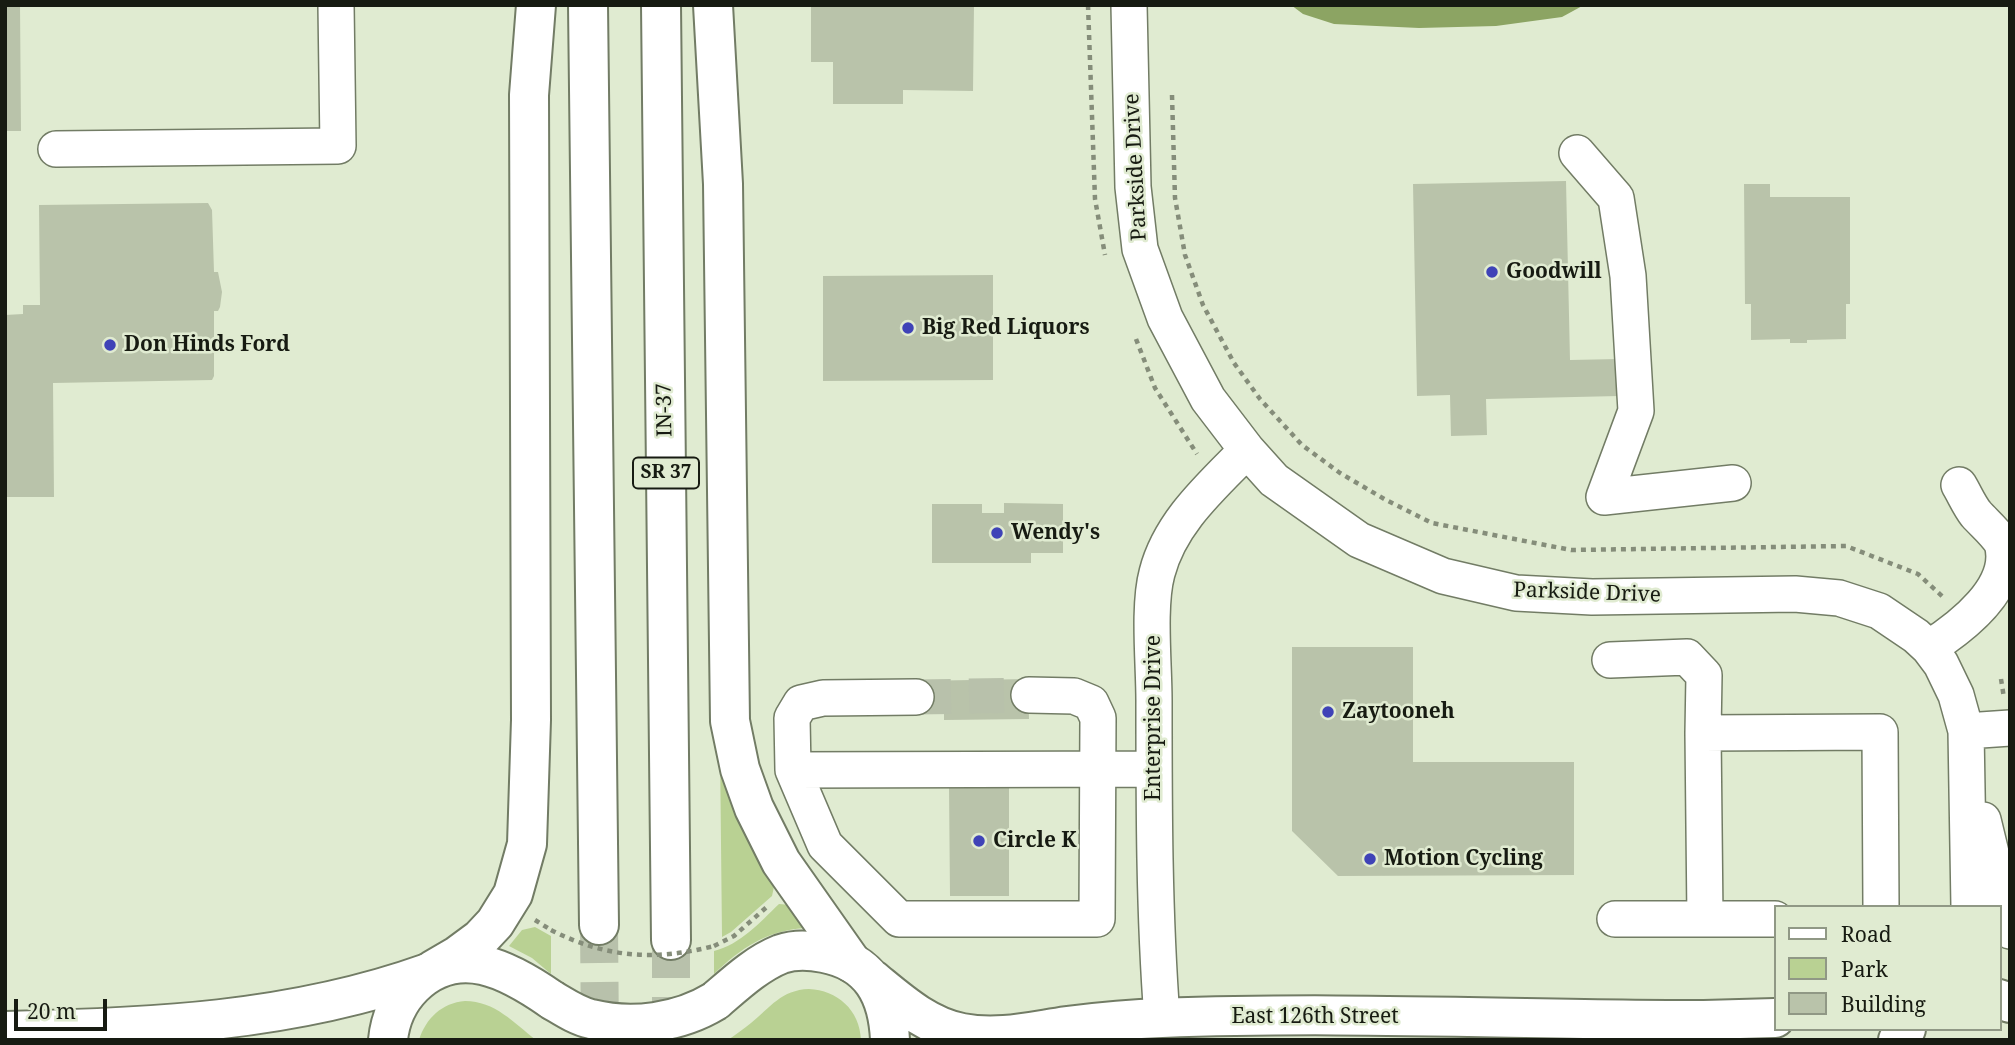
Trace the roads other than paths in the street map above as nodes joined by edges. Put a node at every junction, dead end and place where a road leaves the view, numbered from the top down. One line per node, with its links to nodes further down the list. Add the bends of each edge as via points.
1 (336, 5): 7 (street, via 338,146)
2 (536, 5): 31 (main road, via 529,95 529,819 524,861 509,903 480,939)
3 (588, 5): 27 (main road)
4 (661, 5): 29 (main road, IN-37 / SR 37)
5 (713, 5): 30 (main road, via 723,184 730,721 754,808 781,862)
6 (1129, 5): 9 (street, Parkside Drive, via 1133,187 1140,249 1165,317 1202,387)
7 (56, 149)
8 (1577, 153): 10 (street, via 1616,198 1628,276 1636,411 1604,497)
9 (1247, 450): 12 (street, Parkside Drive, via 1274,480 1359,540 1443,576 1516,593 1839,598 1878,611); 20 (street, Enterprise Drive, via 1192,507 1170,539 1157,573)
10 (1733, 483)
11 (1959, 485): 12 (street, via 1973,510 2003,544 2009,563 2006,582 1970,621)
12 (1929, 648): 18 (street, Parkside Drive, via 1956,695)
13 (1610, 660): 17 (street, via 1687,657 1704,675)
14 (1029, 695): 19 (street, via 1074,696 1091,703 1098,718)
15 (916, 697): 21 (street, via 823,698 801,703 792,718)
16 (2010, 728): 18 (street)
17 (1703, 733): 22 (street, via 1880,732); 25 (street)
18 (1967, 745): 23 (street, Parkside Drive); 28 (street, Parkside Drive)
19 (1097, 769): 20 (street); 21 (street); 21 (street, via 1097,919 1018,920 899,919 825,845)
20 (1154, 769): 32 (street, Enterprise Drive)
21 (793, 770)
22 (1881, 905)
23 (1969, 905)
24 (1615, 919): 25 (street)
25 (1705, 919): 26 (street)
26 (1773, 919)
27 (599, 925)
28 (2010, 931)
29 (671, 940)
30 (862, 971): 31 (main road, bridge, via 830,954 809,950 784,953 750,972 715,1001 653,1023 590,1019 518,976 483,965 452,965); 32 (main road, East 126th Street, via 922,1018 964,1034 1015,1035); 36 (main road, via 884,1003)
31 (430, 972): 34 (main road, via 335,1001 239,1018 148,1027); 35 (main road, via 398,1006)
32 (1162, 1018): 33 (main road, East 126th Street)
33 (1773, 1018)
34 (5, 1031)
35 (388, 1040)
36 (890, 1040)

